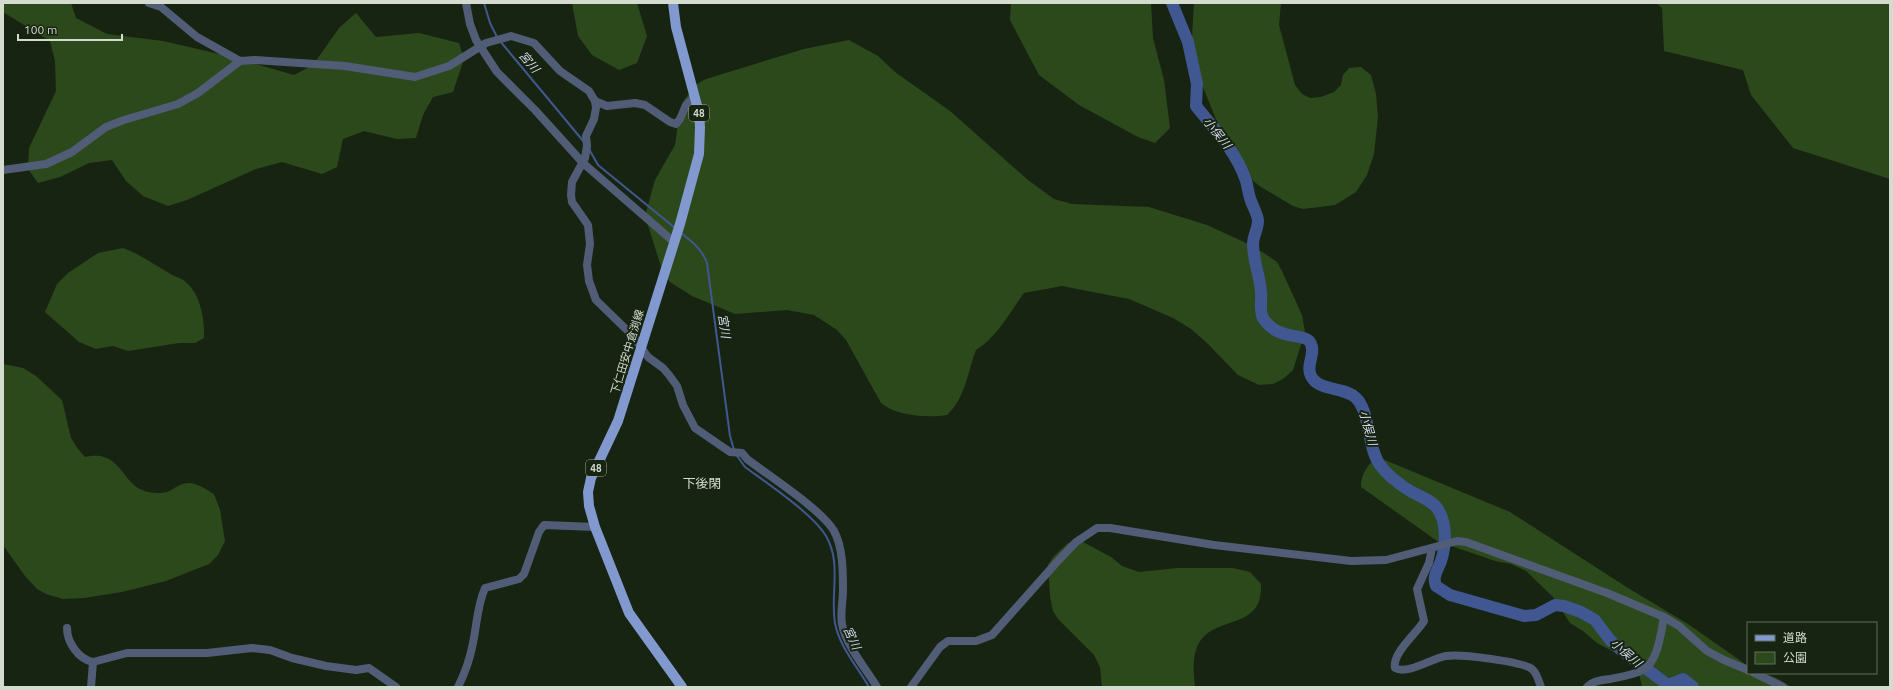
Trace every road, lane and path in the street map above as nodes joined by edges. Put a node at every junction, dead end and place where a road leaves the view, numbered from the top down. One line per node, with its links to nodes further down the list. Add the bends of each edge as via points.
1 (148, 3): 5 (street, via 161,7 197,37)
2 (466, 3): 4 (street, via 470,24)
3 (674, 3): 6 (main road, 下仁田安中倉渕線 / 48, via 676,27)
4 (483, 45): 5 (street, via 449,66 415,77 345,66); 7 (street, via 511,36 534,43 560,71 588,91); 8 (street, via 497,72)
5 (240, 61): 9 (street, via 198,93 178,104 106,127 72,152 46,164)
6 (694, 97): 7 (street, via 686,105 676,124 645,105 635,103 607,106); 10 (main road, 下仁田安中倉渕線 / 48, via 699,113 699,147)
7 (595, 102): 8 (street, via 594,119 586,136)
8 (584, 160): 10 (street); 11 (street, via 572,182 571,195 572,202 588,225 589,281 596,300 633,336)
9 (3, 170)
10 (675, 239): 11 (main road, 下仁田安中倉渕線 / 48)
11 (641, 348): 12 (main road, 下仁田安中倉渕線 / 48, via 618,421 591,478 589,506); 23 (street, via 663,368 677,386 695,428 730,452 742,453 812,509 833,531 838,542 841,565 842,626)
12 (595, 527): 21 (street, via 544,525 524,574 519,579 485,588 479,600 473,643 466,669); 22 (main road, 下仁田安中倉渕線 / 48, via 629,613)
13 (1432, 548): 14 (street, via 1457,541 1466,542 1607,592); 24 (street, via 1386,560 1351,561 1097,528 1076,542 992,635 976,641 948,641 940,647); 25 (street, via 1429,563 1417,589 1424,621 1403,648 1397,659 1396,668 1398,670 1415,667 1447,656 1475,657 1528,667 1535,673)
14 (1664, 617): 17 (street, via 1679,626 1707,651); 26 (street, via 1659,643 1645,668 1593,682)
15 (67, 628): 16 (street, via 74,649 89,662)
16 (93, 662): 19 (street); 20 (street, via 127,653 207,653 252,648 270,650 326,666 356,670 369,668)
17 (1747, 670)
18 (1756, 674): 27 (street)
19 (90, 687)
20 (396, 687)
21 (458, 687)
22 (682, 687)
23 (877, 687)
24 (911, 687)
25 (1541, 687)
26 (1587, 687)
27 (1783, 687)

